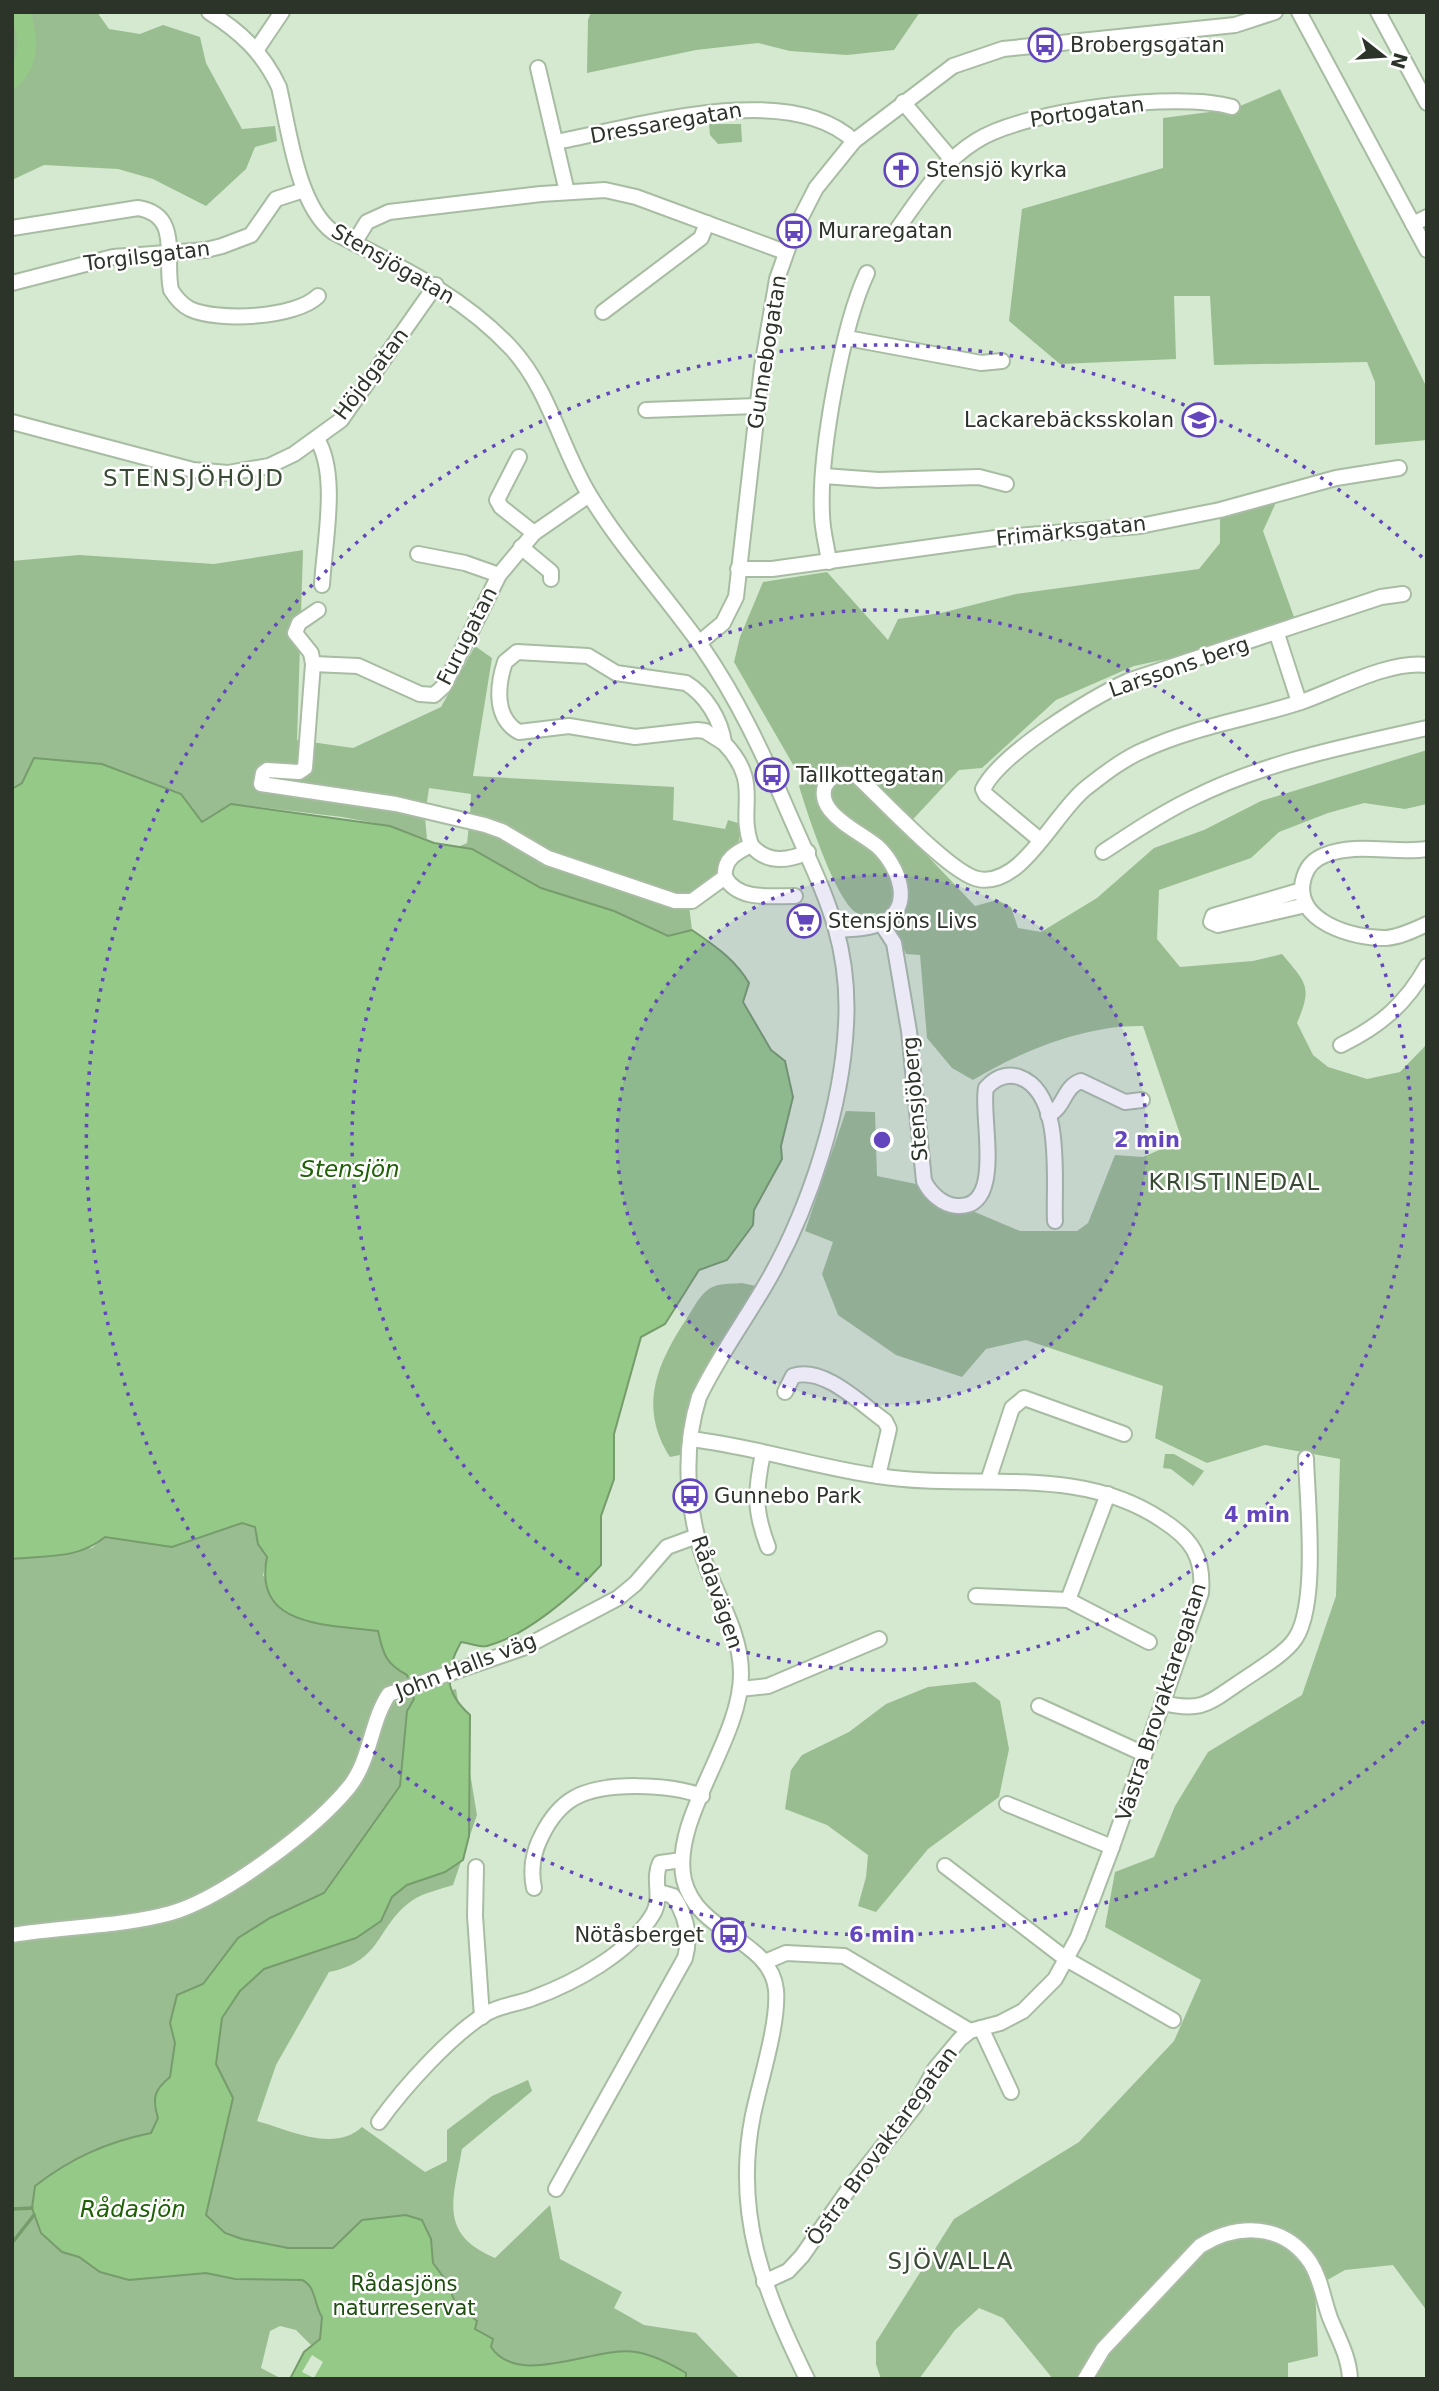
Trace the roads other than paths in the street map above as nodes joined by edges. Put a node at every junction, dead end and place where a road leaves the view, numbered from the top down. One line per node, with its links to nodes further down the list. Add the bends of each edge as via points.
1 (209, 12): 6 (street, Stensjögatan)
2 (282, 12): 6 (street)
3 (1275, 12): 8 (street, Gunnebogatan, via 1236,24 1003,49 953,65)
4 (1298, 12): 18 (street)
5 (1378, 12): 9 (street)
6 (257, 49): 14 (street, Stensjögatan, via 279,87)
7 (538, 68): 12 (street)
8 (904, 102): 11 (street, Gunnebogatan); 13 (street)
9 (1427, 103)
10 (1232, 107): 13 (street, Portogatan, via 1194,100 1034,117 1000,128)
11 (854, 141): 12 (street, Dressaregatan, via 814,121 757,108 727,109); 24 (street, Gunnebogatan, via 816,188)
12 (556, 142): 15 (street)
13 (952, 159): 20 (street, Portogatan)
14 (304, 190): 21 (street, Stensjögatan, via 326,227); 23 (street, Torgilsgatan, via 276,199 251,234 206,250)
15 (567, 192): 17 (street, via 621,193); 21 (street, via 389,212 368,222)
16 (1427, 217): 18 (street)
17 (707, 223): 24 (street); 29 (street, via 701,238)
18 (1413, 224): 22 (street)
19 (12, 228): 23 (street, via 148,209 164,220)
20 (898, 228)
21 (354, 243): 27 (street, Stensjögatan)
22 (1427, 250)
23 (169, 252): 26 (street, Torgilsgatan, via 87,262); 28 (street, via 171,290 191,310 267,315 297,310)
24 (785, 252): 32 (street, Gunnebogatan, via 772,300)
25 (867, 273): 30 (street)
26 (12, 284)
27 (436, 285): 35 (street, Höjdgatan, via 348,410); 40 (street, Stensjögatan, via 475,314 528,368)
28 (318, 296)
29 (603, 312)
30 (847, 338): 31 (street, via 982,363); 38 (street, via 830,416)
31 (1002, 361)
32 (757, 406): 33 (street); 45 (street, Gunnebogatan)
33 (646, 410)
34 (12, 422): 35 (street, Höjdgatan, via 209,473 269,466)
35 (317, 439): 48 (street, via 328,471)
36 (519, 457): 41 (street, via 497,500)
37 (1399, 468): 44 (street, Frimärksgatan, via 1336,478 1140,526 1003,537)
38 (824, 476): 39 (street, via 878,480 979,477); 44 (street, via 822,514)
39 (1006, 484)
40 (589, 495): 41 (street, Furugatan); 52 (street, Stensjögatan)
41 (534, 533): 42 (street, Furugatan)
42 (522, 547): 46 (street, Furugatan); 47 (street, via 551,572)
43 (418, 554): 46 (street, Furugatan)
44 (829, 562): 45 (street, Frimärksgatan)
45 (738, 569): 52 (street, Gunnebogatan, via 732,610 717,630)
46 (499, 575): 53 (street, Furugatan, via 444,686 434,695 420,694 358,666)
47 (551, 579)
48 (321, 585)
49 (1403, 594): 51 (street, Larssons berg, via 1381,597)
50 (318, 610): 53 (street, via 299,623 295,633 311,653)
51 (1277, 634): 55 (street, Larssons berg); 58 (street, Larssons berg, via 1128,681 1027,743 983,789)
52 (699, 643): 61 (street, Rådavägen, via 745,717)
53 (313, 664): 63 (street, via 305,768 299,772 268,770 261,784 396,804 485,825 548,858 675,901 692,901)
54 (1427, 665): 55 (street, via 1398,667)
55 (1299, 702): 58 (street, via 1144,750 1083,790)
56 (1427, 728): 62 (street, via 1331,750 1231,781 1173,809)
57 (724, 743): 57 (street, via 712,710 686,683 617,673 588,656 517,652 505,662 499,703 507,722 519,732 569,726 635,737 696,730); 59 (street, via 747,783)
58 (1040, 839): 67 (street, via 1007,875 979,880 958,869 858,776 833,776 824,788 824,802 835,816 878,848 900,880 897,908)
59 (751, 845): 61 (street, via 761,855 778,860); 63 (street, via 728,861)
60 (1427, 849): 64 (street, via 1327,853 1308,867)
61 (808, 852): 69 (street, Rådavägen)
62 (1103, 852)
63 (725, 877): 65 (street, via 736,891)
64 (1302, 890): 66 (street); 66 (street, via 1213,916 1210,922 1218,925)
65 (795, 896)
66 (1306, 905): 68 (street, via 1329,924 1377,937 1395,937)
67 (881, 923): 69 (street); 73 (street, Stensjöberg, via 897,954 914,1068 919,1161 929,1190 955,1206 967,1205 980,1196 987,1169 985,1092 997,1078 1011,1076 1028,1082 1042,1098)
68 (1427, 924)
69 (838, 930): 77 (street, Rådavägen, via 846,961 847,1002 836,1103 796,1224 769,1279 711,1371 699,1397)
70 (1427, 966): 71 (street, via 1390,1016)
71 (1341, 1045)
72 (1143, 1100): 73 (street, via 1125,1101 1082,1081 1068,1089 1058,1110)
73 (1048, 1115): 74 (street, Stensjöberg, via 1055,1155)
74 (1055, 1221)
75 (785, 1392): 80 (street, via 793,1376 811,1374 827,1380 885,1421 889,1429)
76 (1124, 1434): 81 (street, via 1024,1398 1012,1408)
77 (690, 1439): 78 (street, Västra Brovaktaregatan); 83 (street, Rådavägen, via 690,1496)
78 (763, 1453): 80 (street, Västra Brovaktaregatan); 84 (street, via 757,1517)
79 (1306, 1458): 90 (street, via 1309,1552 1307,1608 1301,1628 1273,1659 1207,1704 1188,1709)
80 (878, 1476): 81 (street, Västra Brovaktaregatan)
81 (988, 1481): 82 (street, Västra Brovaktaregatan, via 1056,1484)
82 (1108, 1494): 86 (street); 90 (street, Västra Brovaktaregatan, via 1173,1527 1196,1548 1201,1564 1201,1593)
83 (697, 1536): 89 (street, Rådavägen, via 740,1654); 101 (street, John Halls väg, via 667,1547 618,1598 523,1648 389,1694 349,1786 280,1849 214,1895 172,1913)
84 (768, 1547)
85 (976, 1596): 86 (street)
86 (1068, 1600): 88 (street)
87 (879, 1639): 89 (street, via 768,1685)
88 (1149, 1642)
89 (740, 1689): 93 (street, Rådavägen)
90 (1162, 1703): 92 (street, Västra Brovaktaregatan)
91 (1039, 1706): 92 (street)
92 (1144, 1754): 95 (street, Västra Brovaktaregatan)
93 (702, 1796): 96 (street, Rådavägen); 99 (street, via 669,1788 621,1787 572,1799 554,1816 537,1846)
94 (1007, 1804): 95 (street)
95 (1112, 1847): 102 (street, Östra Brovaktaregatan)
96 (682, 1860): 100 (street, via 660,1863 656,1874); 103 (street, via 685,1884 700,1911)
97 (945, 1866): 102 (street)
98 (476, 1867): 104 (street)
99 (534, 1888)
100 (659, 1892): 104 (street, via 653,1914 614,1954 557,1987); 109 (street, via 674,1896 683,1916 688,1937 685,1958)
101 (12, 1935)
102 (1066, 1959): 105 (street); 106 (street, Östra Brovaktaregatan, via 1048,1987 1023,2011)
103 (765, 1962): 106 (street, via 786,1953 844,1956); 110 (street, via 774,1980 776,2006 752,2117 746,2172 749,2222)
104 (482, 2017): 108 (street, via 449,2043)
105 (1173, 2020)
106 (976, 2030): 107 (street); 110 (street, Östra Brovaktaregatan, via 935,2069 915,2106 803,2256 788,2272)
107 (1011, 2092)
108 (379, 2122)
109 (556, 2189)
110 (764, 2282): 111 (street)
111 (807, 2379)
112 (1085, 2379): 113 (street, via 1103,2349 1200,2246 1246,2229 1278,2235 1309,2262 1341,2340)
113 (1350, 2379)

